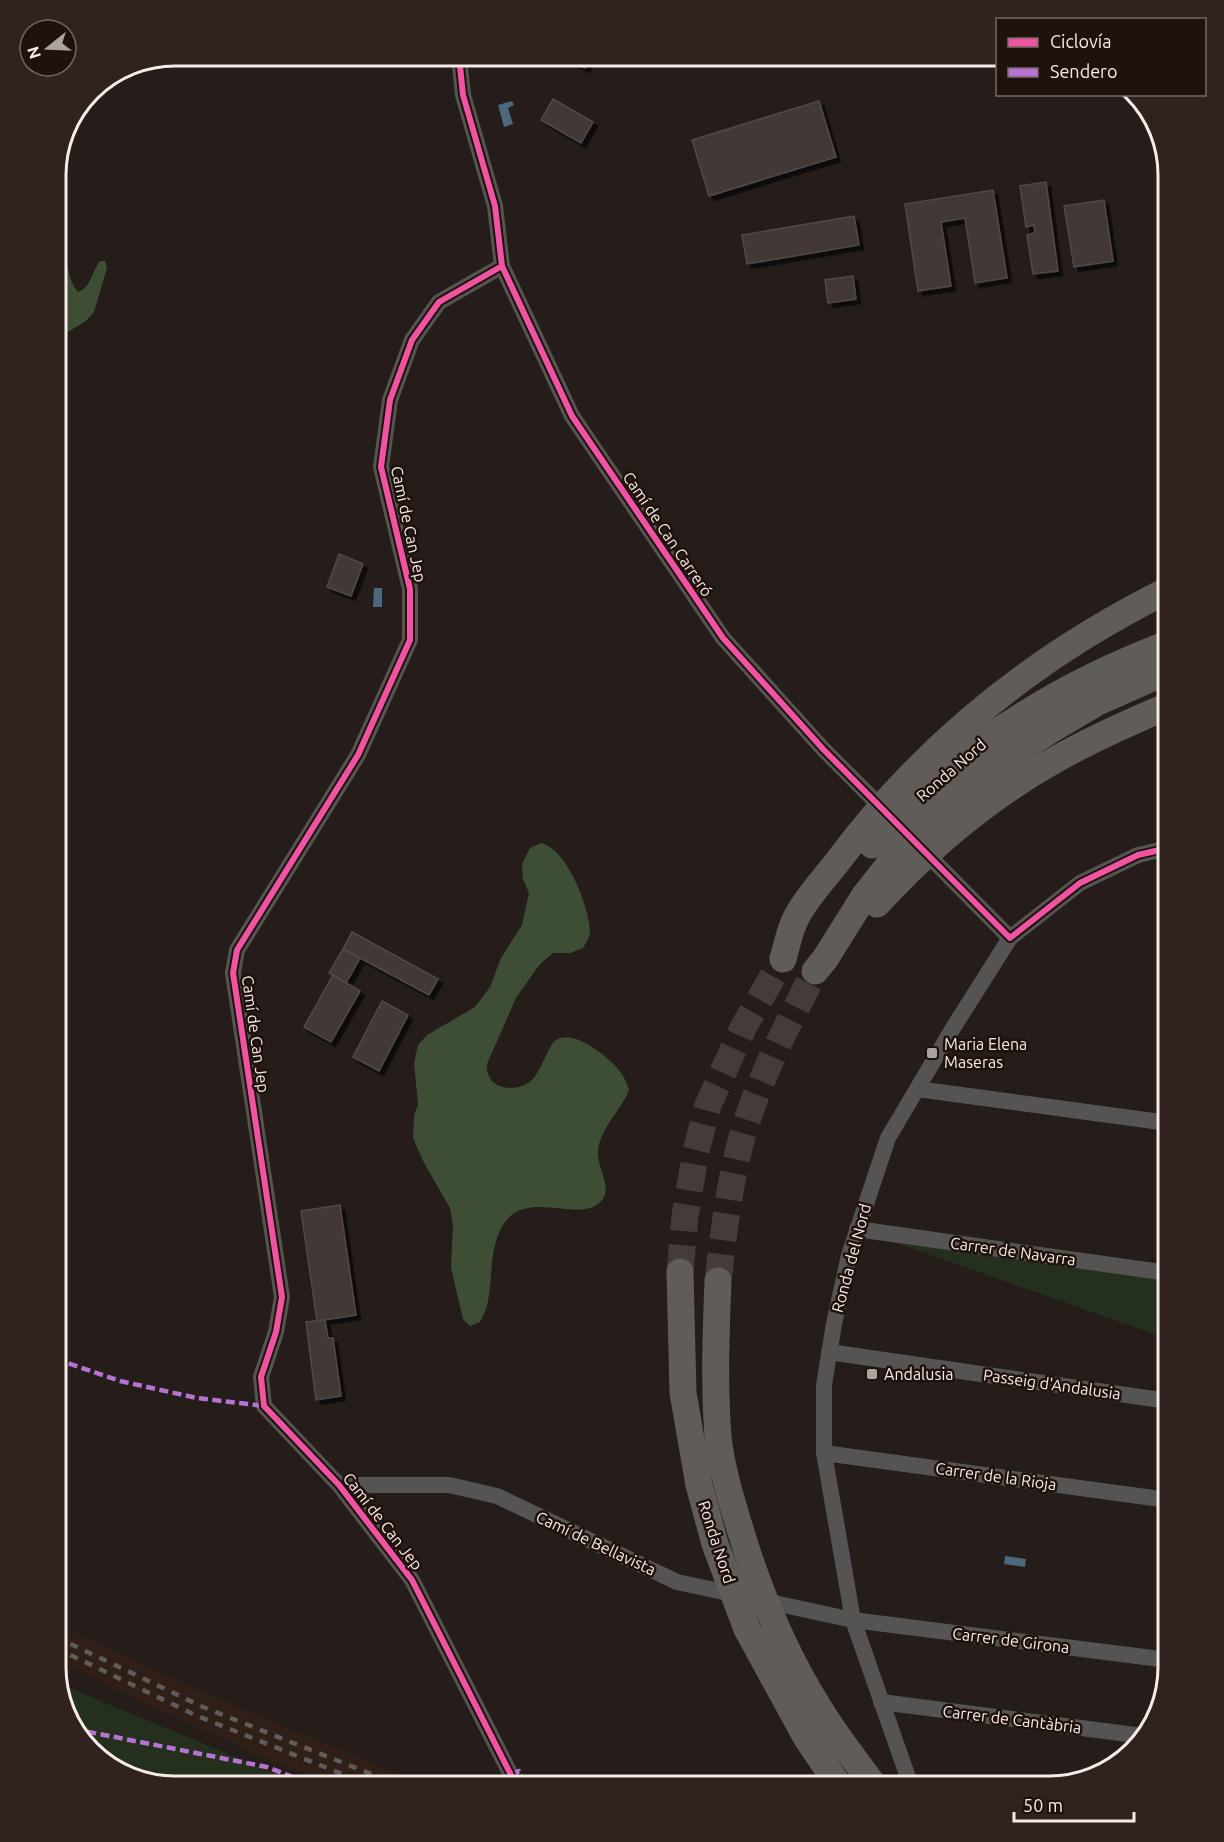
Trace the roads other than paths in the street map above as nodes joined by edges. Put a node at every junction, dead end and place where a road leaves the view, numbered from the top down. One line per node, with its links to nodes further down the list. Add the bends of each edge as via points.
1 (460, 66): 2 (street, Camí de Can Carreró, via 463,95 495,206)
2 (502, 266): 8 (street, Camí de Can Carreró, via 572,416 723,638 823,749); 18 (street, Camí de Can Jep, via 439,302 411,340 390,400 381,467 410,589 410,639 358,755 237,950 233,973 282,1297 276,1332 261,1377 264,1406)
3 (1158, 595): 4 (highway, Ronda Nord, via 1052,656 986,705 922,764 848,848 796,916 783,959 883,832 978,744 1081,682)
4 (1158, 648)
5 (1158, 675): 6 (highway, Ronda Nord, via 1098,702 1049,730 952,799 898,853 820,965 942,840 998,796 1053,761)
6 (1158, 710)
7 (1158, 850): 8 (street, Ronda del Nord, via 1138,855 1080,883)
8 (1010, 938): 9 (street, Ronda del Nord)
9 (916, 1089): 10 (street); 11 (street, Ronda del Nord, via 888,1138)
10 (1158, 1123)
11 (857, 1229): 13 (street, Carrer de Navarra); 15 (street, Ronda del Nord)
12 (680, 1272): 25 (highway, Ronda Nord, via 683,1393 699,1485 715,1544 747,1629 806,1737)
13 (1158, 1272)
14 (718, 1281): 26 (highway, Ronda Nord, via 714,1358 718,1438 744,1545 792,1661 819,1710)
15 (829, 1352): 16 (street, Passeig d'Andalusia); 17 (street, Ronda del Nord, via 824,1385)
16 (1158, 1400)
17 (824, 1453): 19 (street, Carrer de la Rioja); 20 (street, Ronda del Nord)
18 (339, 1485): 20 (street, Camí de Bellavista, via 449,1485 497,1496 677,1582); 24 (street, Camí de Can Jep, via 412,1580)
19 (1158, 1499)
20 (853, 1620): 21 (street, Carrer de Girona); 22 (street, Ronda del Nord)
21 (1158, 1659)
22 (881, 1702): 23 (street, Carrer de Cantàbria); 27 (street, Ronda del Nord)
23 (1134, 1735)
24 (511, 1776)
25 (832, 1776)
26 (867, 1776)
27 (907, 1776)

